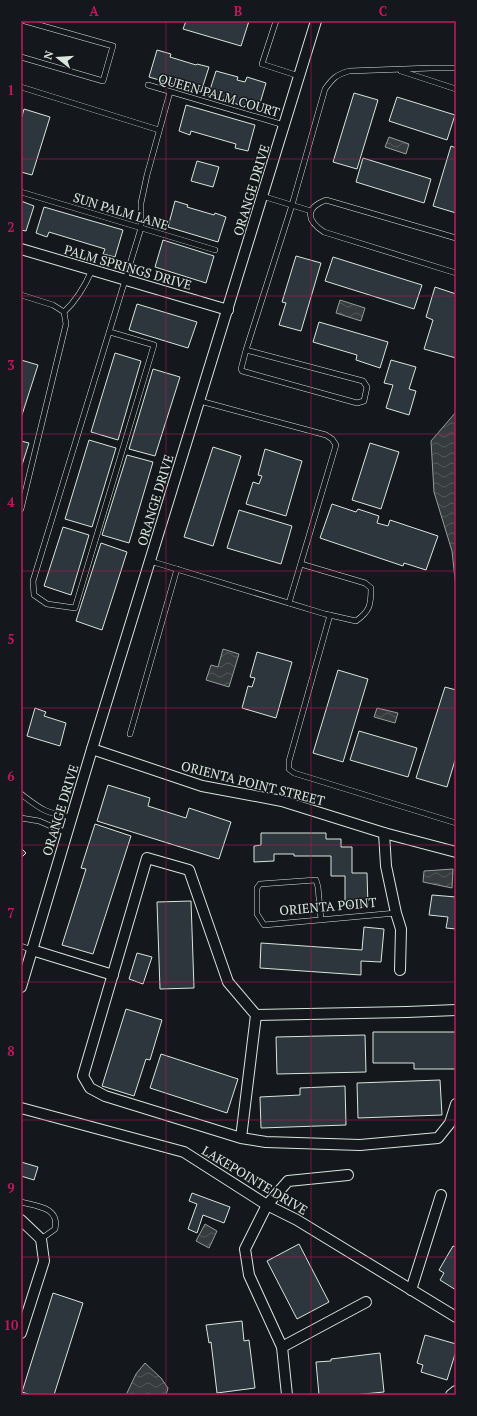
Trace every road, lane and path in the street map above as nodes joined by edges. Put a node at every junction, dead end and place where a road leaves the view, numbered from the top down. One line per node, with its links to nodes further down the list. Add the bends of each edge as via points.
1 (25, 21): 4 (lane, via 113,46 103,81)
2 (276, 21): 7 (lane, via 262,64)
3 (316, 21): 7 (street, ORANGE DRIVE)
4 (21, 57)
5 (456, 68): 6 (lane)
6 (396, 69): 10 (lane); 16 (lane, via 337,74 325,88)
7 (299, 76): 12 (street, ORANGE DRIVE)
8 (148, 85): 11 (lane, QUEEN PALM COURT)
9 (21, 89): 13 (lane)
10 (456, 89)
11 (170, 92): 12 (lane, QUEEN PALM COURT); 13 (lane)
12 (284, 125): 15 (street, ORANGE DRIVE)
13 (159, 130): 18 (lane, via 141,203)
14 (21, 192): 18 (lane, SUN PALM LANE)
15 (262, 196): 16 (lane); 26 (street, ORANGE DRIVE)
16 (292, 205): 17 (lane); 29 (lane)
17 (311, 211): 19 (lane, via 316,204 326,200); 23 (lane, via 314,226 324,232)
18 (141, 228): 21 (lane, SUN PALM LANE); 24 (lane)
19 (456, 238)
20 (21, 249): 22 (street, PALM SPRINGS DRIVE)
21 (215, 250)
22 (92, 270): 24 (street, PALM SPRINGS DRIVE); 27 (lane, via 74,303)
23 (456, 273)
24 (126, 280): 26 (street, PALM SPRINGS DRIVE); 28 (lane)
25 (21, 295): 27 (lane)
26 (228, 310): 30 (street, ORANGE DRIVE)
27 (64, 312): 31 (lane, via 66,324)
28 (110, 332): 28 (lane, via 33,581 34,595 47,604 75,608 154,345)
29 (246, 350): 29 (lane, via 363,381 367,387 364,401 357,403 242,371)
30 (200, 401): 32 (street, ORANGE DRIVE); 33 (lane, via 326,435 336,445)
31 (21, 509)
32 (150, 561): 34 (lane); 38 (street, ORANGE DRIVE)
33 (301, 564): 35 (lane); 36 (lane, via 365,583 371,588 371,604 356,621)
34 (177, 569): 35 (lane); 37 (lane)
35 (289, 603): 36 (lane)
36 (330, 615): 42 (lane, via 289,761 289,769 294,773)
37 (130, 734)
38 (92, 749): 40 (street, ORANGE DRIVE); 44 (street, ORIENTA POINT STREET, via 202,786 282,802)
39 (21, 795): 40 (lane, via 40,809)
40 (72, 817): 43 (street, ORANGE DRIVE)
41 (21, 818): 43 (lane, via 39,821)
42 (456, 823)
43 (67, 833): 49 (street, ORANGE DRIVE)
44 (384, 833): 45 (street, ORIENTA POINT STREET); 46 (street, ORIENTA POINT, via 386,866)
45 (456, 852)
46 (396, 913): 47 (lane, ORIENTA POINT); 50 (street, ORIENTA POINT, via 401,928)
47 (321, 920): 47 (lane, ORIENTA POINT, via 264,925 257,914 257,888 260,884 316,880)
48 (21, 946): 49 (lane)
49 (32, 950): 51 (street); 52 (street, ORANGE DRIVE)
50 (400, 970)
51 (113, 975): 54 (street, via 147,858 189,870 228,982); 57 (street, via 83,1076 90,1088 105,1096)
52 (21, 987)
53 (456, 1010): 54 (street)
54 (256, 1015): 57 (street)
55 (456, 1104): 57 (street, via 450,1123 438,1138 360,1145 266,1142)
56 (21, 1108): 61 (street, LAKEPOINTE DRIVE, via 184,1152)
57 (241, 1138)
58 (348, 1175): 61 (street, via 288,1181)
59 (441, 1195): 64 (street)
60 (21, 1202): 63 (lane, via 47,1210 55,1216 55,1229)
61 (267, 1205): 64 (street, LAKEPOINTE DRIVE, via 297,1220); 68 (street, via 245,1249 249,1274)
62 (21, 1220): 63 (street)
63 (41, 1239): 67 (street, via 44,1261)
64 (411, 1290): 66 (street, LAKEPOINTE DRIVE)
65 (366, 1302): 68 (street)
66 (456, 1318)
67 (21, 1333)
68 (282, 1347): 70 (street)
69 (456, 1391): 71 (street)
70 (287, 1395)
71 (450, 1395)

